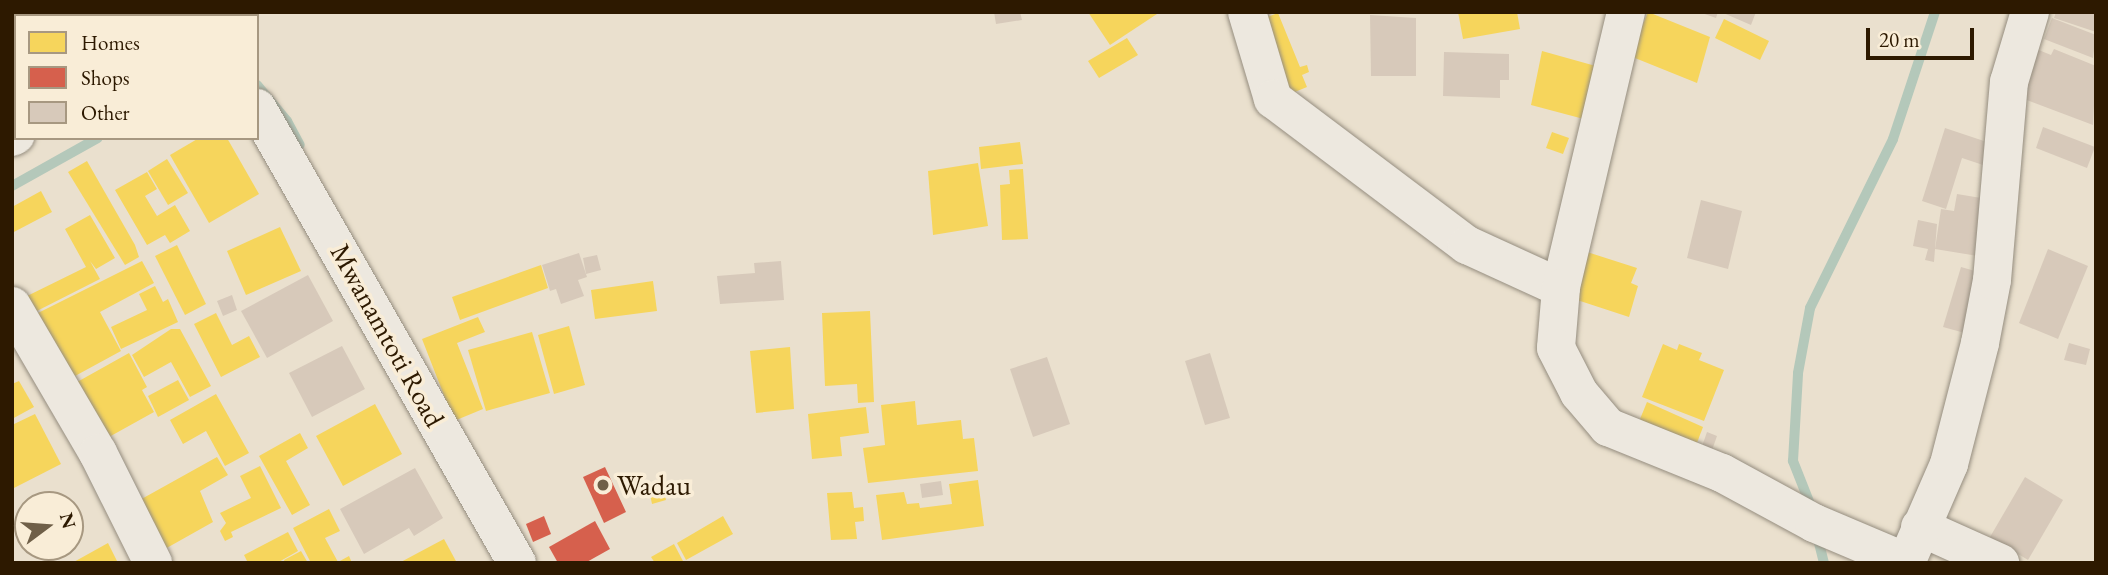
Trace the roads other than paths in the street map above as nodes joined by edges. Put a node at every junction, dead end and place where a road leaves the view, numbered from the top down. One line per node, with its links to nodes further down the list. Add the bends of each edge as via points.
1 (1247, 12): 5 (street, via 1273,99 1467,245)
2 (1626, 12): 5 (street)
3 (2030, 12): 7 (street, via 2008,82 1992,280 1980,342 1950,464)
4 (259, 112): 9 (street, Mwanamtoti Road)
5 (1561, 288): 10 (street, via 1556,348 1579,393 1608,427 1723,473 1814,523)
6 (12, 306): 8 (street, via 98,453)
7 (1920, 527): 10 (street); 11 (street)
8 (153, 563)
9 (517, 563)
10 (1906, 563)
11 (2000, 563)

